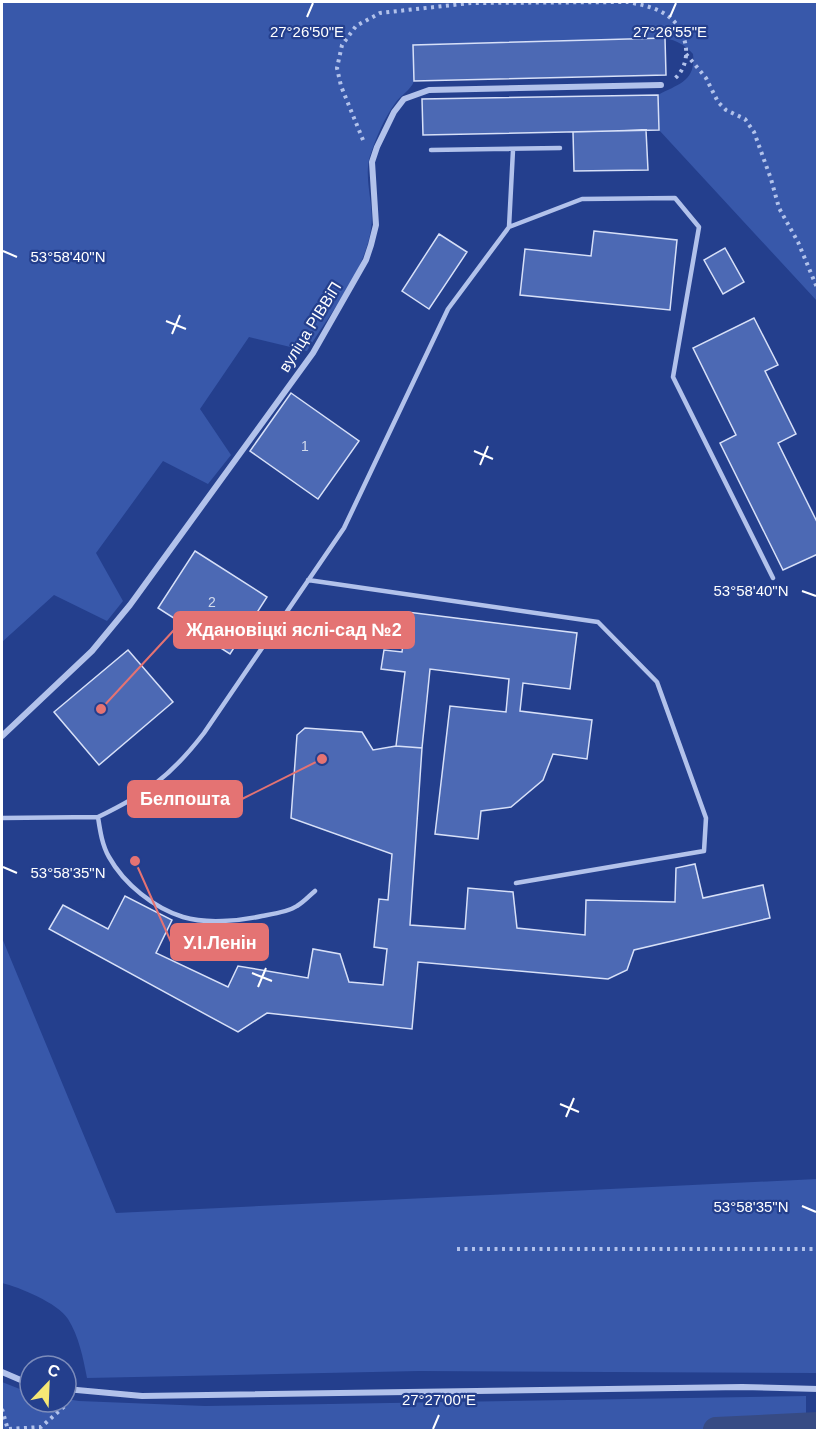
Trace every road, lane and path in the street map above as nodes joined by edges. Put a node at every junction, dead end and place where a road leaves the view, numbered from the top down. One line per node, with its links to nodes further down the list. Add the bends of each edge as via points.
1 (686, 53): 2 (path, via 686,65 680,75); 6 (path, via 680,29 669,17 628,3 471,3 380,13 356,26 342,45 337,68); 8 (path, via 706,78 718,102 745,119 754,132 779,208)
2 (662, 85): 6 (street, вуліца РІВВіП, via 429,90 399,104)
3 (560, 148): 5 (lane)
4 (431, 150): 5 (lane)
5 (513, 150): 7 (lane)
6 (372, 162): 11 (street, вуліца РІВВіП, via 376,225 371,245 313,353 130,605 92,651)
7 (509, 227): 9 (lane, via 582,199 675,198 699,227 673,377); 10 (lane, via 448,309 344,528)
8 (818, 290)
9 (773, 578)
10 (308, 580): 12 (lane, via 187,755 163,779); 14 (lane, via 598,622 657,682 706,818 704,851)
11 (2, 736)
12 (98, 817): 13 (lane); 15 (lane, via 108,856 121,874 157,905 184,918 245,920 296,907)
13 (2, 818)
14 (516, 883)
15 (315, 891)
16 (457, 1249): 17 (path)
17 (818, 1249)
18 (2, 1372): 19 (street)
19 (18, 1379)
20 (818, 1389): 22 (street, via 142,1396)
21 (78, 1391): 22 (street)
22 (81, 1391): 24 (path)
23 (2, 1409): 25 (path)
24 (41, 1429): 25 (path)
25 (8, 1430)

